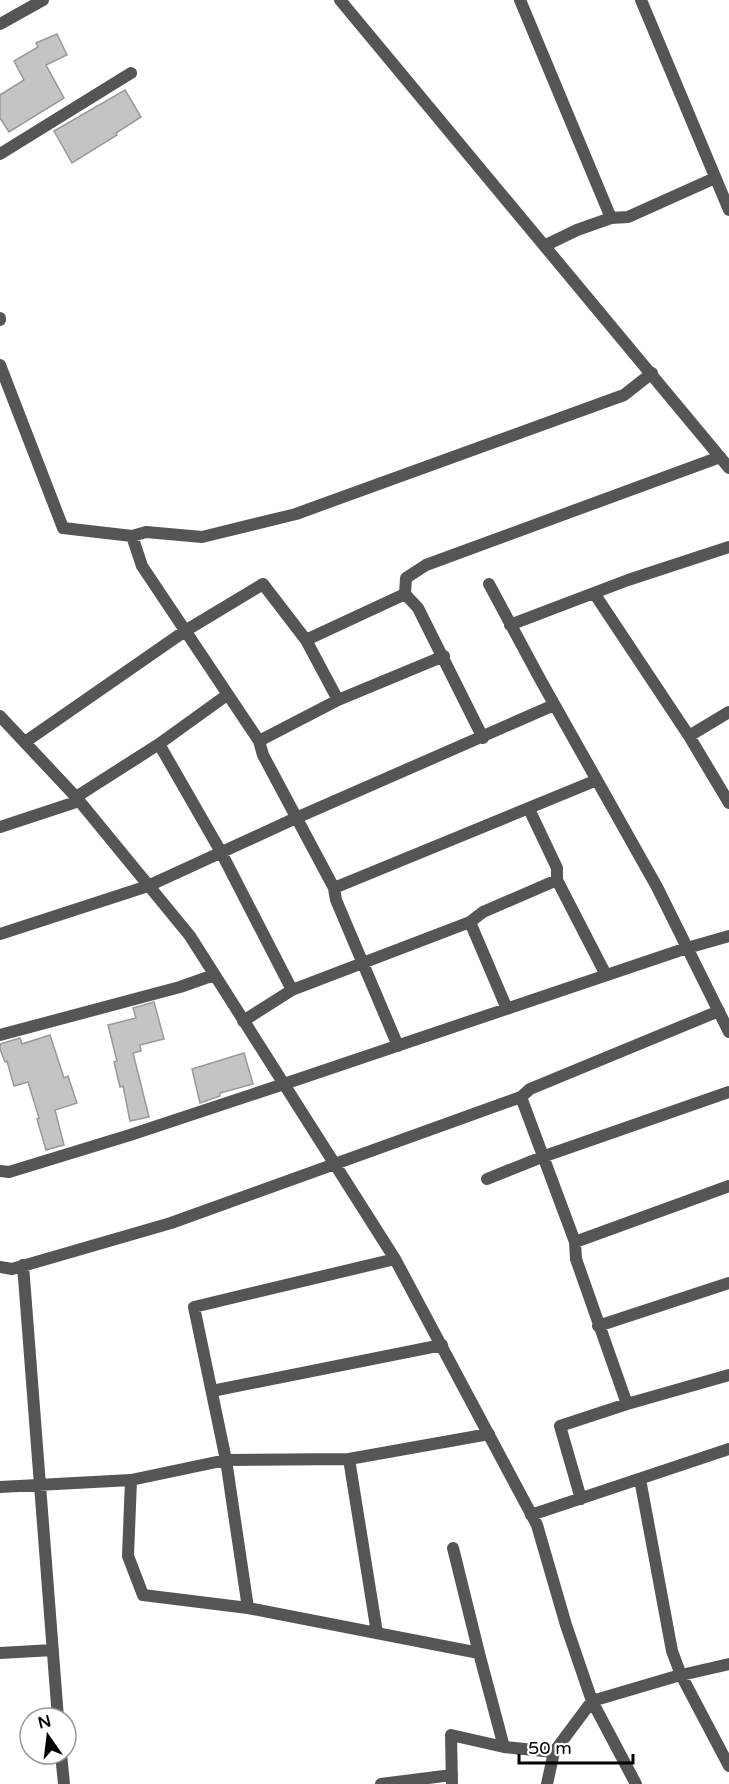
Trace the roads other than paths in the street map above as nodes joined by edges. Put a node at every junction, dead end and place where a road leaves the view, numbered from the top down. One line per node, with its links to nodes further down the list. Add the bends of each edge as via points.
1 (43, 0): 5 (street)
2 (340, 0): 11 (street)
3 (520, 0): 10 (street)
4 (641, 0): 8 (street)
5 (0, 24)
6 (131, 73): 7 (street)
7 (0, 154)
8 (715, 178): 9 (street); 10 (street, via 628,217)
9 (729, 210)
10 (611, 218): 11 (street)
11 (546, 245): 13 (street)
12 (0, 365): 16 (street, via 63,528)
13 (652, 374): 14 (street); 16 (street, via 624,395 296,514 201,537 146,532)
14 (720, 457): 15 (street); 20 (street, via 426,565 406,578)
15 (729, 468)
16 (132, 536): 22 (street, via 142,566)
17 (729, 547): 19 (street)
18 (489, 584): 21 (street)
19 (594, 593): 21 (street); 30 (street)
20 (405, 594): 23 (street); 24 (street, via 418,608)
21 (510, 625): 27 (street)
22 (185, 631): 23 (street, via 263,584); 25 (street); 33 (street)
23 (306, 640): 26 (street)
24 (444, 656): 26 (street); 31 (street)
25 (227, 694): 32 (street); 34 (street)
26 (338, 700): 32 (street)
27 (554, 705): 31 (street); 35 (street)
28 (729, 712): 30 (street)
29 (0, 717): 33 (street)
30 (689, 736): 37 (street)
31 (483, 738): 39 (street)
32 (259, 741): 39 (street, via 262,755)
33 (25, 742): 36 (street)
34 (159, 744): 36 (street); 41 (street)
35 (597, 780): 38 (street); 48 (street)
36 (77, 799): 40 (street); 43 (street)
37 (729, 803)
38 (530, 809): 42 (street, via 556,868); 44 (street)
39 (296, 818): 41 (street); 44 (street)
40 (0, 827)
41 (221, 852): 43 (street); 52 (street)
42 (557, 880): 45 (street, via 483,912); 51 (street)
43 (148, 886): 46 (street); 50 (street, via 190,936)
44 (334, 888): 49 (street)
45 (470, 922): 49 (street); 53 (street)
46 (0, 934)
47 (729, 936): 48 (street)
48 (687, 948): 51 (street); 54 (street)
49 (363, 964): 52 (street); 58 (street)
50 (214, 975): 55 (street); 57 (street)
51 (606, 975): 53 (street)
52 (292, 990): 55 (street)
53 (507, 1009): 58 (street)
54 (718, 1011): 56 (street); 61 (street, via 530,1089)
55 (243, 1021): 59 (street)
56 (729, 1032)
57 (0, 1035)
58 (398, 1046): 59 (street)
59 (284, 1084): 63 (street); 64 (street, via 42,1162)
60 (729, 1092): 62 (street)
61 (521, 1097): 62 (street); 63 (street)
62 (542, 1157): 65 (street); 67 (street)
63 (335, 1164): 68 (street); 69 (street, via 171,1223)
64 (0, 1171)
65 (487, 1179)
66 (729, 1186): 67 (street)
67 (575, 1242): 72 (street, via 576,1259)
68 (395, 1259): 73 (street); 75 (street, via 194,1307)
69 (23, 1265): 70 (street, via 12,1269); 83 (street)
70 (0, 1267)
71 (729, 1283): 72 (street)
72 (598, 1326): 76 (street)
73 (442, 1345): 75 (street); 77 (street)
74 (729, 1375): 76 (street)
75 (212, 1390): 80 (street)
76 (627, 1404): 85 (street, via 560,1426)
77 (489, 1434): 79 (street); 86 (street)
78 (729, 1449): 81 (street)
79 (349, 1459): 80 (street); 89 (street)
80 (226, 1460): 82 (street); 88 (street)
81 (640, 1479): 85 (street); 94 (street, via 672,1651)
82 (130, 1480): 83 (street); 88 (street, via 128,1556 143,1595)
83 (40, 1485): 84 (street); 90 (street)
84 (0, 1487)
85 (581, 1498): 86 (street)
86 (531, 1515): 95 (street)
87 (453, 1548): 92 (street)
88 (248, 1608): 89 (street)
89 (377, 1634): 92 (street)
90 (53, 1650): 91 (street); 96 (street)
91 (0, 1653)
92 (479, 1653): 97 (street)
93 (729, 1664): 94 (street)
94 (681, 1675): 95 (street); 100 (street)
95 (592, 1701): 98 (street); 105 (street)
96 (57, 1706)
97 (504, 1747): 98 (street); 101 (street, via 451,1735)
98 (554, 1752): 104 (street)
99 (62, 1766): 102 (street)
100 (729, 1766)
101 (452, 1779): 103 (street)
102 (64, 1784)
103 (381, 1784)
104 (547, 1784)
105 (636, 1784)

